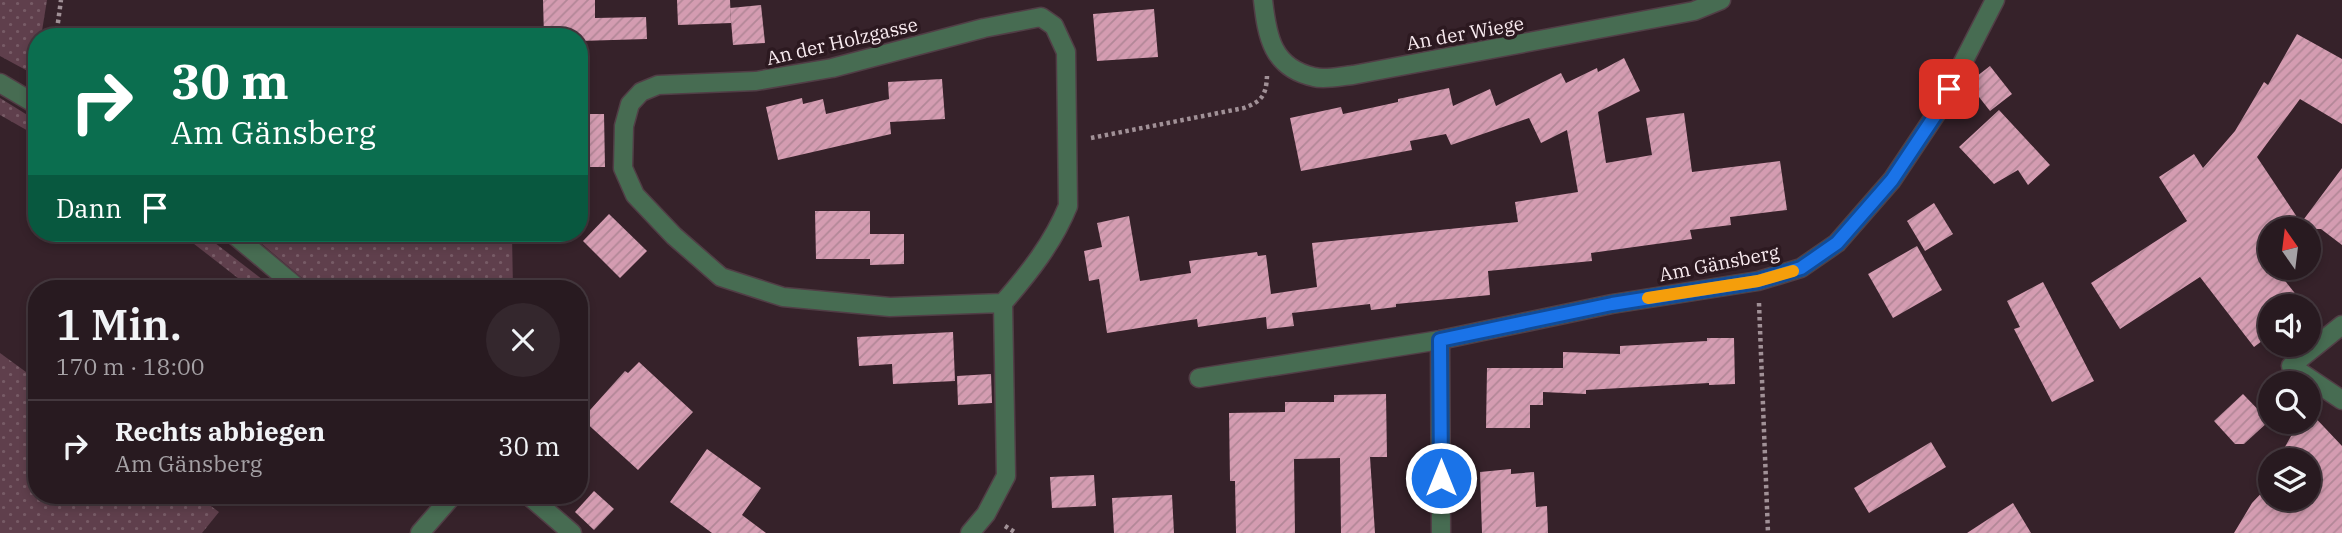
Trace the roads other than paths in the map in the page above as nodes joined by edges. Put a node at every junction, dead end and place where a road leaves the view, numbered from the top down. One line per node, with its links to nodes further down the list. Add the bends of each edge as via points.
1 (1263, 0): 2 (street, An der Wiege, via 1273,51 1293,69 1316,78 1654,19)
2 (1721, 0)
3 (1995, 0): 10 (street, Am Gänsberg, via 1938,111 1892,180 1837,243 1801,268 1758,281 1612,304)
4 (0, 83): 5 (street)
5 (28, 100)
6 (243, 242): 7 (street)
7 (288, 280)
8 (1003, 303): 8 (street, An der Holzgasse, via 1034,267 1068,206 1066,52 1054,26 1041,17 832,68 756,81 658,85 641,92 630,104 624,126 623,168 635,195 721,278 783,297 890,307); 17 (street, via 1006,476)
9 (2342, 325): 12 (street, via 2291,366)
10 (1440, 340): 11 (street, Am Gänsberg); 18 (street)
11 (1199, 378)
12 (2342, 400)
13 (445, 504): 15 (street)
14 (538, 504): 16 (street)
15 (420, 533)
16 (572, 533)
17 (970, 533)
18 (1441, 533)

